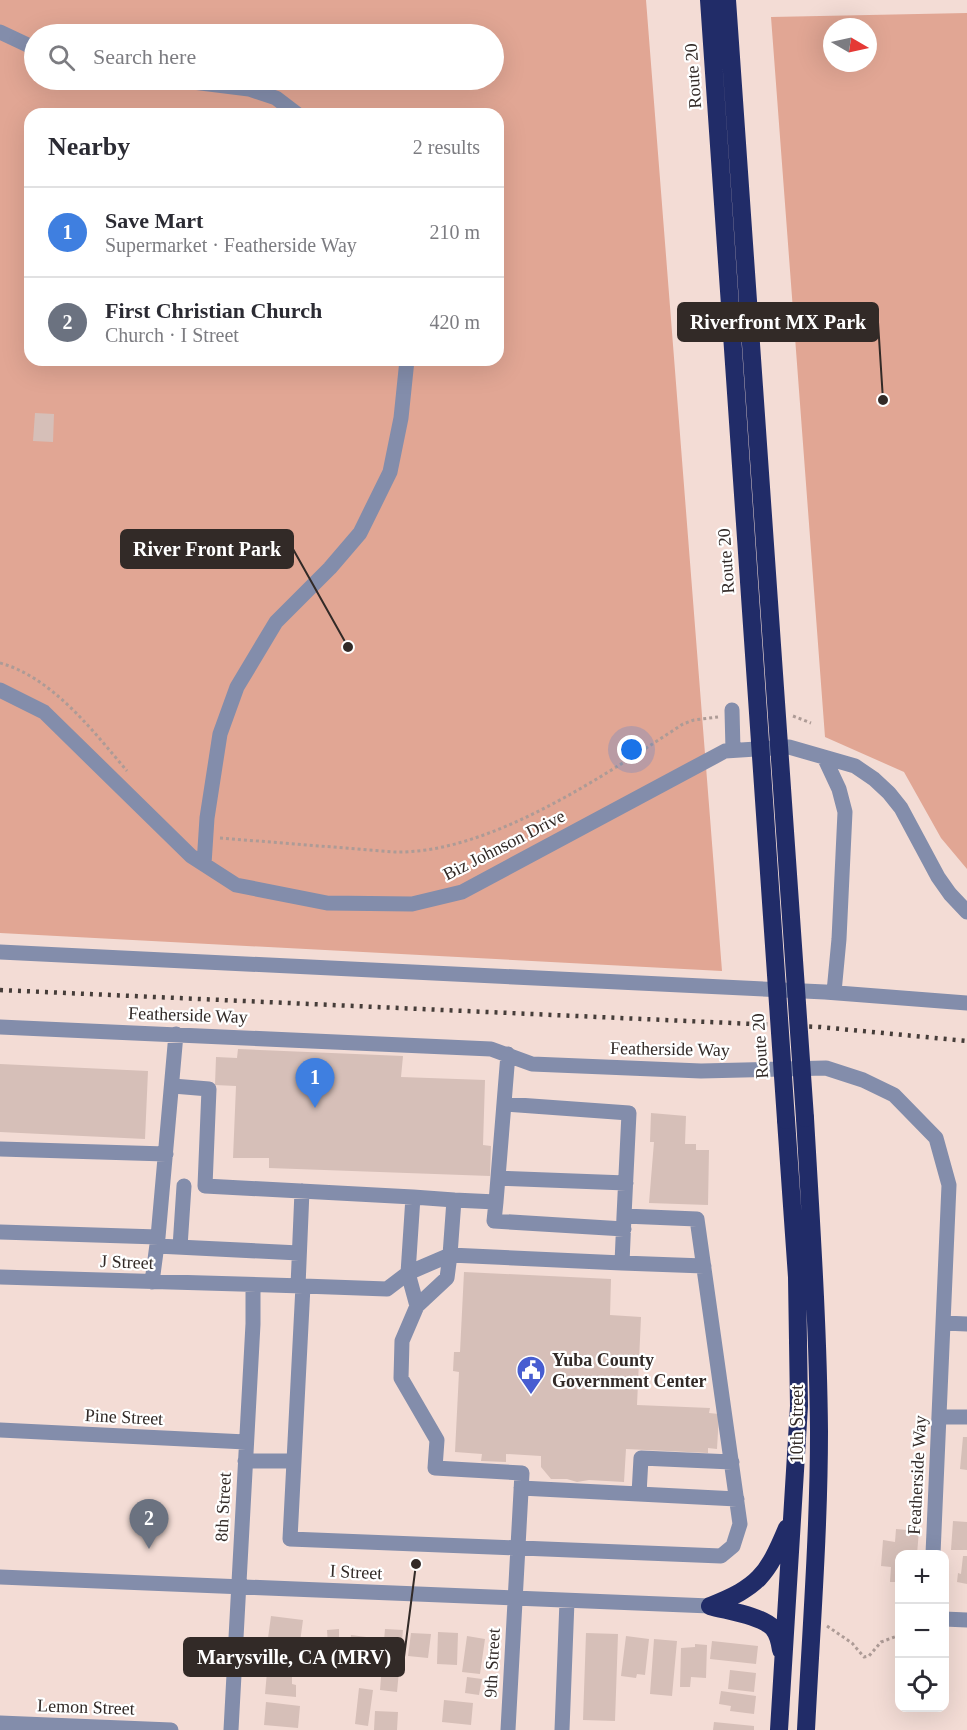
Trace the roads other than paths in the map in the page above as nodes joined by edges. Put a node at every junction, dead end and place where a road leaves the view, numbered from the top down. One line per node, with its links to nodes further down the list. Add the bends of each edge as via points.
1 (709, 0): 22 (highway, Route 20, bridge)
2 (727, 0): 77 (highway, 10th Street, bridge, via 814,1264 819,1432)
3 (0, 32): 4 (street)
4 (24, 43)
5 (252, 90): 6 (street, via 276,98)
6 (289, 108)
7 (406, 366): 12 (street, via 390,472 360,533 276,622 237,687 220,734)
8 (0, 690): 12 (street, Biz Johnson Drive, via 44,712 191,856)
9 (732, 713): 10 (street)
10 (733, 750): 11 (street, Biz Johnson Drive, via 789,747); 12 (street, Biz Johnson Drive, via 462,892 412,904 327,903 236,885)
11 (824, 756): 13 (street, Biz Johnson Drive, via 855,766 889,793 950,894); 15 (street, via 845,812)
12 (204, 864)
13 (967, 912)
14 (0, 952): 15 (street)
15 (834, 992): 16 (street)
16 (967, 1003)
17 (0, 1027): 18 (street, Featherside Way)
18 (176, 1034): 19 (street, Featherside Way, via 491,1049); 20 (street)
19 (508, 1054): 21 (street); 48 (street, Featherside Way, via 532,1064 644,1069 826,1068 894,1095 936,1138 949,1185)
20 (173, 1086): 24 (street); 29 (street, via 209,1089)
21 (504, 1104): 25 (street); 26 (street, via 629,1113)
22 (786, 1120): 60 (highway, 10th Street, via 799,1364)
23 (0, 1149): 24 (street)
24 (166, 1154): 27 (street)
25 (498, 1178): 26 (street); 33 (street)
26 (626, 1183): 34 (street)
27 (163, 1185): 28 (street); 36 (street)
28 (184, 1186): 29 (street); 37 (street)
29 (206, 1186): 30 (street)
30 (302, 1191): 31 (street); 38 (street)
31 (413, 1197): 32 (street); 42 (street)
32 (454, 1200): 33 (street); 39 (street)
33 (496, 1202): 34 (street, via 495,1221)
34 (624, 1222): 40 (street); 41 (street, via 697,1220)
35 (0, 1232): 36 (street)
36 (158, 1241): 37 (street); 44 (street)
37 (180, 1247): 38 (street)
38 (299, 1252): 46 (street)
39 (450, 1255): 40 (street); 42 (street, J Street); 47 (street, via 447,1278)
40 (622, 1263): 41 (street)
41 (704, 1266): 56 (street)
42 (408, 1273): 46 (street, J Street, via 387,1289); 47 (street)
43 (0, 1277): 44 (street, J Street)
44 (152, 1282): 45 (street, J Street)
45 (253, 1286): 46 (street, J Street); 53 (street, 8th Street)
46 (300, 1286): 55 (street)
47 (417, 1306): 57 (street, via 402,1341 401,1378 437,1440 435,1468 522,1473)
48 (944, 1323): 49 (street); 50 (street, Featherside Way)
49 (967, 1324)
50 (939, 1417): 51 (street); 62 (street, Featherside Way)
51 (967, 1417)
52 (0, 1430): 53 (street, Pine Street)
53 (246, 1442): 54 (street, 8th Street)
54 (245, 1461): 55 (street); 64 (street, 8th Street)
55 (294, 1461): 61 (street, via 290,1539)
56 (732, 1462): 58 (street, via 641,1458); 59 (street)
57 (521, 1488): 58 (street); 61 (street, 9th Street)
58 (639, 1494): 59 (street)
59 (736, 1499): 61 (street, via 740,1524 733,1546 721,1556)
60 (793, 1513): 67 (highway, via 778,1550 754,1584); 70 (highway, 10th Street)
61 (519, 1548): 65 (street, 9th Street)
62 (933, 1550)
63 (0, 1577): 64 (street, I Street)
64 (238, 1586): 65 (street, I Street); 73 (street, 8th Street)
65 (516, 1599): 66 (street, I Street); 74 (street, 9th Street)
66 (567, 1601): 67 (street, I Street); 75 (street)
67 (710, 1606): 70 (highway, via 764,1621 779,1639)
68 (949, 1619): 69 (street)
69 (967, 1620)
70 (783, 1657): 76 (highway, 10th Street)
71 (0, 1723): 72 (street, Lemon Street)
72 (171, 1730)
73 (231, 1730)
74 (508, 1730)
75 (562, 1730)
76 (779, 1730)
77 (806, 1730)

